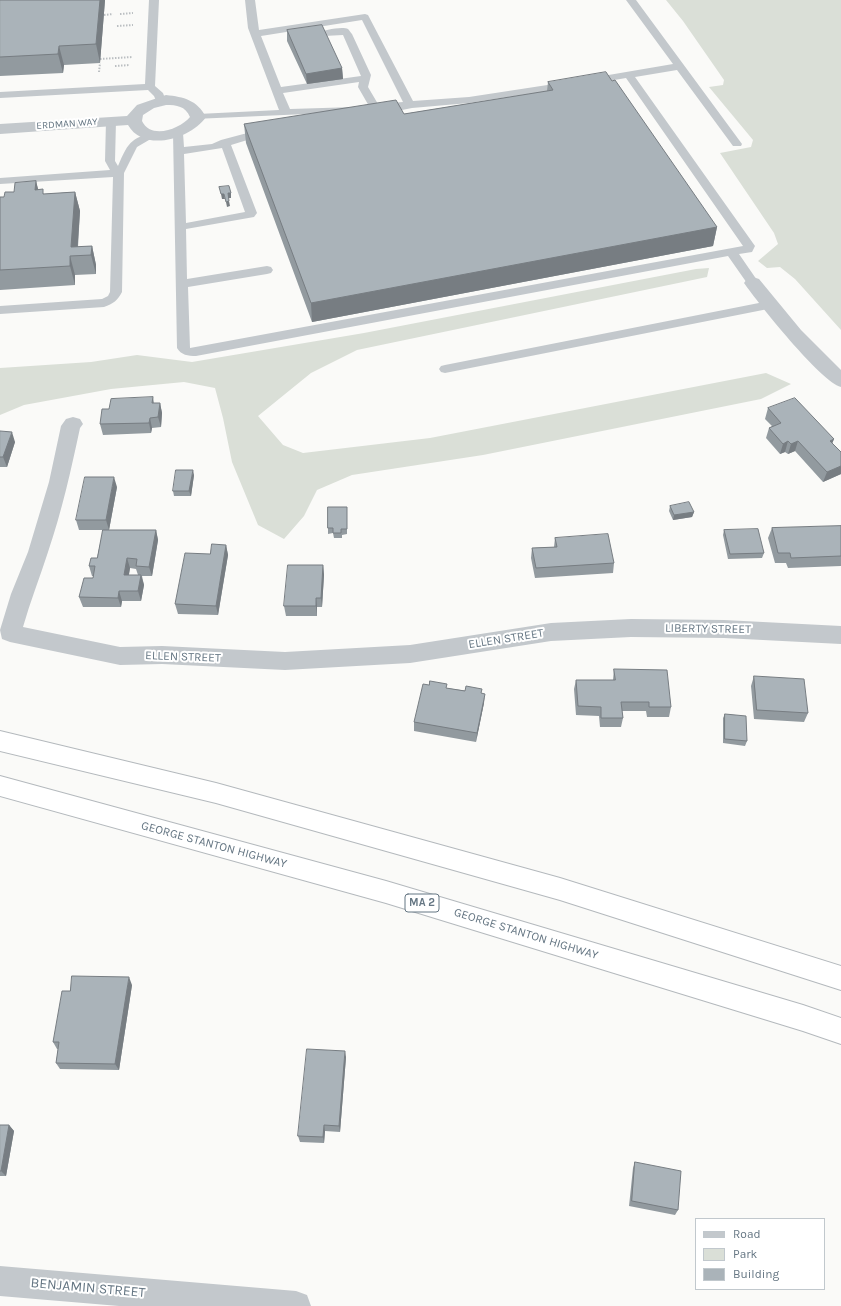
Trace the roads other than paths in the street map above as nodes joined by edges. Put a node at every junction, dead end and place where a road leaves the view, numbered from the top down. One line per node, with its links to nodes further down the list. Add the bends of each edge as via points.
1 (154, 0): 8 (lane)
2 (250, 0): 4 (lane, via 252,22)
3 (631, 0): 5 (lane)
4 (257, 38): 7 (lane, via 344,31 365,73); 9 (lane); 12 (lane, via 365,17)
5 (680, 66): 6 (lane); 24 (lane)
6 (629, 75): 12 (lane, via 494,96); 29 (lane, via 749,246 748,249)
7 (365, 78): 9 (lane); 13 (lane, via 363,87)
8 (150, 87): 10 (lane); 11 (lane)
9 (277, 91): 14 (lane)
10 (0, 95)
11 (161, 101): 15 (street, via 188,104 195,109); 16 (street, via 144,107 137,113)
12 (410, 105): 13 (lane)
13 (376, 109): 14 (lane); 18 (lane)
14 (286, 113): 15 (lane)
15 (198, 117): 21 (street, via 188,128)
16 (135, 120): 17 (street, ERDMAN WAY); 22 (street, via 144,132)
17 (111, 121): 19 (street, ERDMAN WAY); 26 (lane, via 110,161)
18 (318, 121)
19 (0, 129)
20 (274, 129): 23 (lane)
21 (178, 133): 22 (street); 25 (lane)
22 (160, 135): 26 (lane, via 148,137 134,144)
23 (225, 142): 25 (lane, via 213,147); 28 (lane, via 250,215)
24 (737, 144)
25 (179, 151): 28 (lane)
26 (119, 173): 27 (lane); 34 (lane, via 116,292 113,298 104,303)
27 (0, 181)
28 (180, 227): 32 (lane)
29 (731, 252): 31 (lane); 32 (lane, via 189,352 183,348)
30 (267, 270): 32 (lane)
31 (752, 283): 33 (street)
32 (182, 284)
33 (769, 305): 35 (lane); 36 (street, via 814,356)
34 (0, 310)
35 (445, 369)
36 (841, 381)
37 (73, 424): 38 (street, ELLEN STREET, via 38,552 10,633 120,656 340,660 410,654 551,632)
38 (575, 631): 39 (street, LIBERTY STREET, via 631,628 724,629)
39 (841, 635)
40 (0, 741): 42 (highway, via 216,793 552,886)
41 (0, 786): 43 (highway, GEORGE STANTON HIGHWAY / MA 2, via 386,892 803,1018)
42 (841, 978)
43 (841, 1032)
44 (0, 1281): 45 (street, BENJAMIN STREET)
45 (296, 1306)

